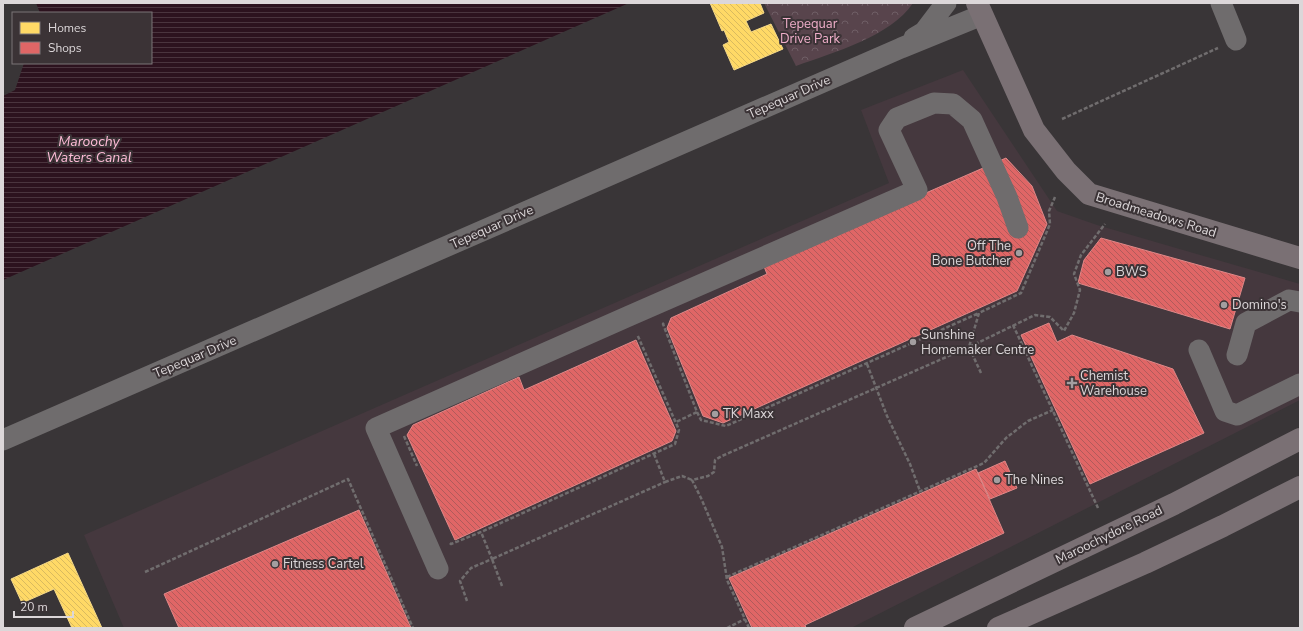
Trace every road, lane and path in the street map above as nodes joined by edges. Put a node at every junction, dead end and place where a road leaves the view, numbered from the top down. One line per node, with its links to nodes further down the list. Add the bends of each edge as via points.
1 (946, 3): 5 (street, via 924,32)
2 (1221, 3): 4 (street)
3 (980, 9): 5 (street, Tepequar Drive); 10 (main road, Broadmeadows Road, via 1034,130 1066,171 1089,194)
4 (1236, 40): 6 (path)
5 (901, 48): 28 (street, Tepequar Drive)
6 (1062, 119)
7 (1055, 197): 13 (path, via 1050,211 1050,224 1021,293)
8 (1105, 224): 15 (path, via 1081,255 1074,274 1080,290 1074,313 1064,331 1050,317 1035,315)
9 (1018, 228): 11 (street, via 1007,197 972,120 953,104 934,103 897,118 889,130 917,190)
10 (1300, 258)
11 (676, 295): 14 (street); 24 (path, via 676,310 663,324)
12 (1300, 302): 18 (street, via 1289,300 1246,323)
13 (979, 313): 16 (path); 19 (path)
14 (629, 316): 25 (street); 26 (path)
15 (1013, 325): 16 (path); 23 (path)
16 (969, 347): 20 (path); 22 (path)
17 (1200, 350): 21 (street, via 1225,411 1237,415)
18 (1237, 355)
19 (867, 364): 22 (path); 24 (path, via 726,426 701,420)
20 (981, 373)
21 (1300, 384)
22 (876, 388): 31 (path, via 722,456 715,460 714,472); 34 (path)
23 (1053, 410): 34 (path, via 1022,425 1006,438 984,463); 35 (path)
24 (697, 412): 26 (path)
25 (407, 415): 30 (path, via 402,432); 39 (street, via 376,428)
26 (676, 422): 29 (path, via 679,430 675,444)
27 (1300, 439): 48 (main road, Maroochydore Road, via 1174,504)
28 (3, 440)
29 (654, 454): 32 (path); 36 (path)
30 (418, 467)
31 (692, 480): 32 (path, via 682,476); 41 (path, via 722,547)
32 (665, 482): 38 (path)
33 (1300, 487): 49 (main road, via 1224,526)
34 (920, 491): 41 (path)
35 (1098, 508)
36 (481, 532): 37 (path, via 451,544); 38 (path)
37 (448, 537)
38 (492, 559): 42 (path); 43 (path, via 471,568 460,581)
39 (438, 569)
40 (146, 572): 45 (path, via 348,479)
41 (727, 577): 44 (path)
42 (502, 586)
43 (467, 601)
44 (745, 620): 46 (path); 47 (path)
45 (413, 628)
46 (727, 628)
47 (749, 628)
48 (915, 628)
49 (998, 628)

